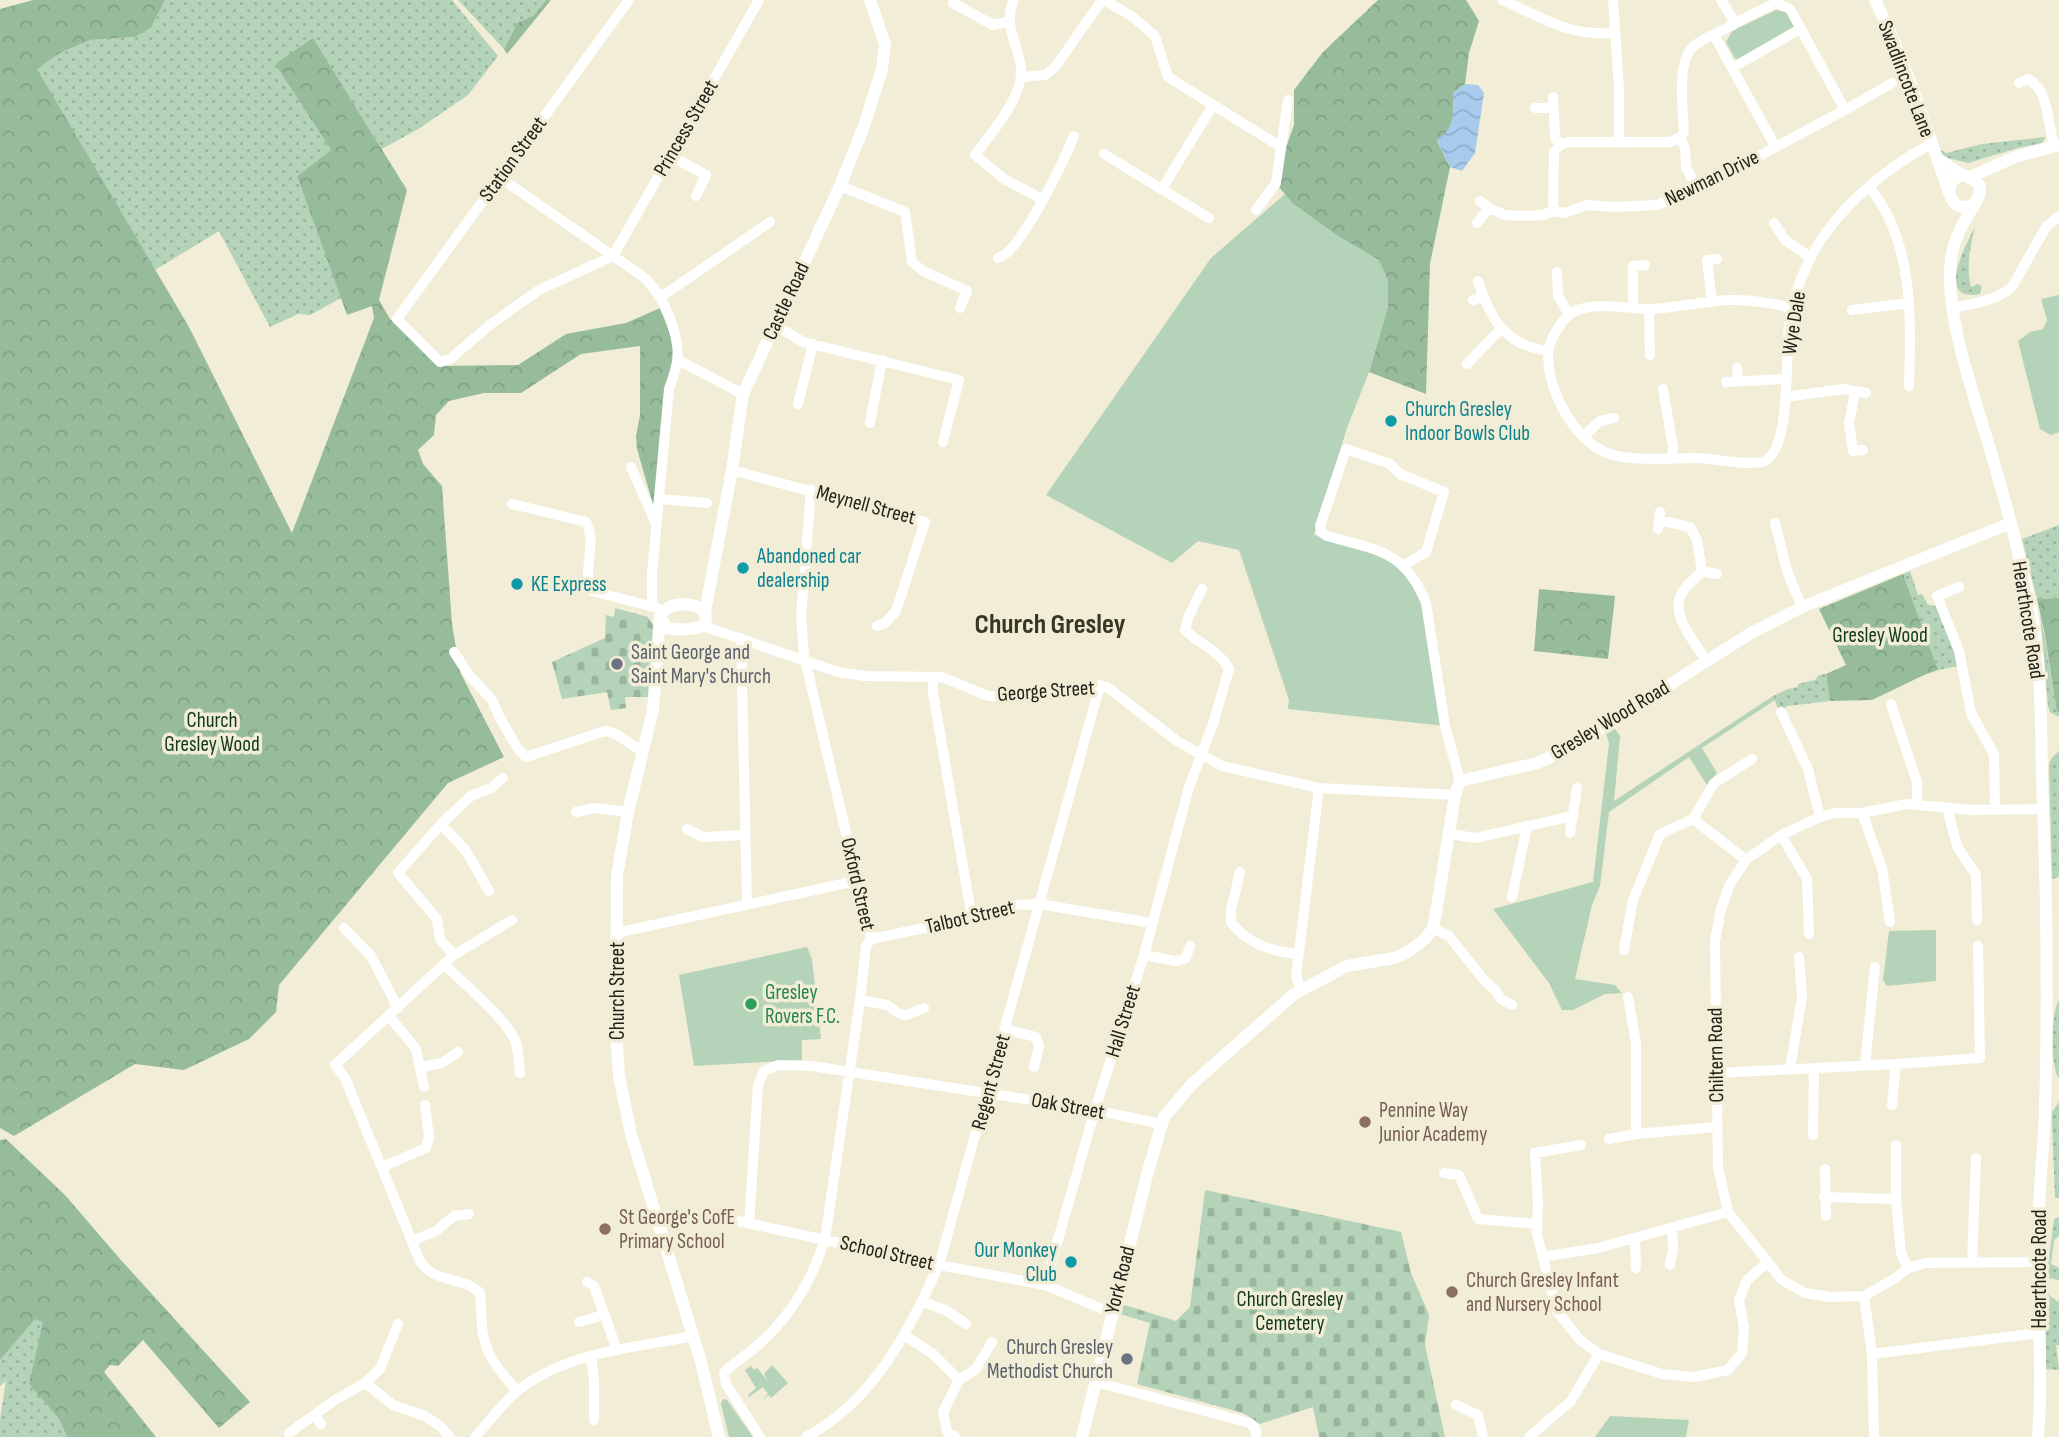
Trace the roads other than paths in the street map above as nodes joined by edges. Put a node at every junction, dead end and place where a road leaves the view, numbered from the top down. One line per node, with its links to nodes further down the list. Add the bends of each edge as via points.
1 (629, 0): 40 (street, Station Street)
2 (759, 0): 36 (street, Princess Street)
3 (870, 0): 41 (street, Castle Road, via 882,31 884,55 872,105)
4 (1014, 0): 13 (street)
5 (1103, 0): 18 (street, via 1056,66 1045,75); 23 (street, via 1155,36 1168,77)
6 (1502, 0): 15 (street, via 1559,26 1592,34)
7 (1613, 0): 15 (street)
8 (1721, 0): 12 (street)
9 (1875, 0): 30 (street, Swadlincote Lane, via 1918,100)
10 (1786, 3): 12 (street); 14 (street)
11 (953, 4): 13 (street, via 993,24)
12 (1734, 21): 16 (street)
13 (1008, 22): 18 (street)
14 (1800, 29): 17 (street); 26 (street)
15 (1614, 33): 29 (street)
16 (1714, 35): 17 (street); 28 (street, via 1694,46 1683,66 1684,132)
17 (1732, 68): 32 (street)
18 (1021, 77): 48 (street, via 1016,96 975,155 1004,179)
19 (1892, 83): 26 (street, Newman Drive)
20 (2019, 83): 33 (street, via 2028,79 2038,87)
21 (1553, 97): 25 (street)
22 (1288, 100): 34 (street)
23 (1213, 105): 34 (street); 43 (street)
24 (1535, 108): 25 (street)
25 (1552, 108): 31 (street)
26 (1845, 110): 32 (street, Newman Drive)
27 (1074, 136): 48 (street)
28 (1679, 138): 29 (street); 44 (street)
29 (1619, 143): 31 (street)
30 (1931, 144): 37 (street, Swadlincote Lane); 42 (street, Wye Dale, via 1889,169)
31 (1560, 145): 51 (street, via 1554,152)
32 (1775, 146): 44 (street, Newman Drive)
33 (2056, 146): 38 (street)
34 (1282, 147): 50 (street, via 1276,183)
35 (1104, 154): 43 (street)
36 (671, 156): 46 (street, via 706,175); 58 (street, Princess Street)
37 (1937, 158): 39 (street, Swadlincote Lane); 45 (street, Swadlincote Lane)
38 (1999, 164): 39 (street); 47 (street, Hearthcote Road)
39 (1966, 176): 45 (street, via 1950,183); 47 (street, via 1976,180)
40 (499, 177): 58 (street); 58 (street, Station Street, via 397,319 440,362 539,290)
41 (840, 186): 71 (street, via 905,212 912,262 967,291); 75 (street, Castle Road)
42 (1870, 188): 59 (street, Wye Dale, via 1848,206); 67 (street, via 1897,233)
43 (1162, 189): 53 (street)
44 (1697, 189): 51 (street, Newman Drive, via 1657,205 1596,204 1564,213)
45 (1948, 190): 49 (street)
46 (695, 196)
47 (1978, 197): 49 (street, via 1964,207); 57 (street, Hearthcote Road)
48 (1042, 200): 60 (street, via 1014,245)
49 (1954, 204): 57 (street, Hearthcote Road)
50 (1256, 210)
51 (1553, 211): 55 (street, Newman Drive, via 1505,215 1485,205)
52 (2059, 216): 70 (street, via 2046,227 2006,293)
53 (1209, 218)
54 (769, 222): 65 (street)
55 (1477, 223)
56 (1774, 223): 59 (street, via 1785,240)
57 (1958, 231): 70 (street, Hearthcote Road, via 1950,269)
58 (612, 256): 65 (street, via 645,278)
59 (1811, 257): 69 (street, Wye Dale)
60 (998, 258)
61 (1717, 259): 66 (street, via 1707,260)
62 (1644, 265): 68 (street, via 1633,266)
63 (1557, 272): 74 (street, via 1558,295)
64 (1478, 281): 76 (street, via 1478,298)
65 (661, 297): 80 (street, via 673,328)
66 (1712, 302): 69 (street, via 1760,301); 72 (street)
67 (1909, 303): 73 (street, via 1866,302); 87 (street)
68 (1633, 307): 72 (street); 74 (street, via 1596,306)
69 (1792, 307): 84 (street, Wye Dale)
70 (1954, 307): 107 (street, Hearthcote Road, via 1972,391)
71 (960, 308)
72 (1649, 309): 79 (street)
73 (1852, 310)
74 (1569, 315): 78 (street)
75 (775, 325): 77 (street); 89 (street, Castle Road)
76 (1501, 329): 78 (street, via 1516,342); 82 (street)
77 (813, 344): 81 (street); 91 (street)
78 (1548, 351): 94 (street, via 1562,407)
79 (1650, 355)
80 (678, 360): 89 (street); 101 (street, via 669,389)
81 (882, 360): 93 (street); 95 (street, via 959,380)
82 (1467, 364)
83 (1737, 368): 85 (street)
84 (1787, 379): 85 (street); 90 (street, Wye Dale)
85 (1738, 381): 86 (street)
86 (1726, 382)
87 (1909, 386)
88 (1663, 389): 97 (street)
89 (743, 394): 99 (street, Castle Road)
90 (1785, 397): 96 (street, via 1843,389 1861,393 1849,423 1853,451); 97 (street, Wye Dale, via 1780,440 1765,461)
91 (798, 404)
92 (1614, 418): 94 (street, via 1600,421)
93 (870, 423)
94 (1584, 436): 97 (street, Wye Dale, via 1606,452 1625,458)
95 (943, 442)
96 (1863, 450)
97 (1672, 457)
98 (631, 467): 105 (street)
99 (732, 470): 100 (street, Meynell Street); 115 (street, Castle Road)
100 (811, 490): 117 (street, Meynell Street, via 925,522 896,611); 123 (street, Oxford Street, via 801,616)
101 (659, 499): 102 (street); 105 (street)
102 (707, 503)
103 (512, 504): 114 (street, via 586,522 592,535 587,582 592,591)
104 (1659, 520): 109 (street, via 1684,524 1694,531)
105 (656, 523): 114 (street, via 652,574)
106 (1775, 523): 113 (street, via 1772,537)
107 (2011, 523): 113 (street, Gresley Wood Road); 138 (street, Hearthcote Road, via 2037,650)
108 (1404, 565): 108 (street, via 1382,552 1321,532 1346,449 1390,464 1400,474 1444,492 1426,552); 132 (street, via 1426,603 1445,726)
109 (1702, 571): 110 (street); 122 (street, via 1684,589 1678,610)
110 (1717, 574)
111 (1959, 587): 139 (street, via 1937,596 1959,651 1971,713 1994,754)
112 (1202, 589): 129 (street, Hall Street, via 1185,630 1223,657 1229,669)
113 (1802, 607): 122 (street, Gresley Wood Road)
114 (658, 611): 115 (street, via 681,604); 118 (street, via 666,628); 120 (street, Church Street)
115 (705, 612): 116 (street, Castle Road)
116 (704, 626): 118 (street); 119 (street, George Street)
117 (877, 626)
118 (673, 629): 120 (street)
119 (741, 638): 123 (street, George Street); 151 (street)
120 (659, 640): 128 (street, Church Street, via 653,710)
121 (454, 652): 128 (street, via 492,700 526,757 605,731)
122 (1706, 660): 132 (street, Gresley Wood Road, via 1565,751 1537,763)
123 (805, 661): 124 (street, George Street, via 853,675); 155 (street, Oxford Street)
124 (933, 677): 125 (street, George Street, via 953,680 988,696 1005,697); 160 (street)
125 (1100, 685): 129 (street, George Street, via 1112,689); 159 (street, Regent Street)
126 (1891, 704): 136 (street, via 1917,782)
127 (1781, 712): 144 (street, via 1808,769)
128 (642, 751): 141 (street, Church Street)
129 (1200, 756): 133 (street, George Street, via 1236,771); 164 (street, Hall Street)
130 (1752, 759): 145 (street, via 1714,783)
131 (503, 778): 146 (street, via 471,796)
132 (1460, 781): 135 (street)
133 (1318, 788): 135 (street, George Street); 173 (street)
134 (1577, 788): 143 (street)
135 (1455, 795): 150 (street)
136 (1916, 805): 137 (street, Chiltern Road); 142 (street, Chiltern Road)
137 (1947, 808): 139 (street, Chiltern Road); 162 (street, via 1957,846 1976,875)
138 (2043, 809): 139 (street, Chiltern Road); 226 (street, Hearthcote Road, via 2046,1090)
139 (1995, 810)
140 (576, 812): 141 (street, via 595,808)
141 (628, 812): 167 (street, Church Street, via 617,876)
142 (1862, 813): 144 (street, Chiltern Road); 163 (street, via 1882,868)
143 (1573, 816): 147 (street); 149 (street)
144 (1820, 817): 152 (street, Chiltern Road)
145 (1693, 819): 153 (street); 172 (street, via 1660,834 1633,900)
146 (441, 824): 156 (street, via 466,851); 174 (street, via 398,873 437,919 440,939)
147 (1527, 826): 150 (street, via 1475,838); 157 (street)
148 (687, 829): 151 (street, via 703,837)
149 (1570, 833)
150 (1450, 834): 166 (street)
151 (744, 835): 158 (street)
152 (1781, 835): 153 (street, Chiltern Road); 168 (street, via 1807,879)
153 (1746, 860): 196 (street, Chiltern Road, via 1730,884 1715,941)
154 (1240, 872): 173 (street, via 1231,922 1265,949)
155 (856, 881): 158 (street); 169 (street, Oxford Street)
156 (489, 891)
157 (1512, 897)
158 (747, 904): 167 (street)
159 (1039, 904): 160 (street, Talbot Street, via 1015,905); 164 (street, Talbot Street); 186 (street, Regent Street)
160 (972, 918): 169 (street, Talbot Street)
161 (512, 920): 174 (street)
162 (1977, 920)
163 (1890, 922)
164 (1152, 923): 175 (street, Hall Street)
165 (344, 928): 183 (street, via 371,956)
166 (1433, 928): 179 (street, via 1418,946 1401,955 1347,966); 182 (street, via 1449,936 1495,990 1497,1002)
167 (616, 933): 220 (street, Church Street, via 619,1076)
168 (1809, 934)
169 (871, 939): 181 (street, Oxford Street, via 866,946)
170 (1190, 946): 175 (street, via 1185,958 1176,961)
171 (1978, 946): 188 (street, via 1980,1058)
172 (1624, 950)
173 (1298, 954): 179 (street, via 1296,976)
174 (454, 955): 177 (street)
175 (1143, 955): 201 (street, Hall Street)
176 (1799, 957): 193 (street, via 1802,997)
177 (444, 964): 183 (street); 194 (street, via 514,1039)
178 (1875, 967): 189 (street)
179 (1301, 989): 202 (street, via 1192,1084)
180 (1628, 997): 204 (street, via 1636,1043)
181 (860, 1000): 184 (street, via 887,1005 906,1015); 195 (street, Oxford Street)
182 (1512, 1005)
183 (398, 1008): 185 (street)
184 (924, 1008)
185 (389, 1016): 190 (street, via 416,1049); 210 (street, via 335,1065 345,1078)
186 (1005, 1029): 191 (street, via 1036,1037 1040,1046); 198 (street, Regent Street)
187 (458, 1052): 190 (street, via 443,1063)
188 (1896, 1064): 189 (street); 200 (street)
189 (1865, 1065): 192 (street)
190 (421, 1067): 197 (street)
191 (1034, 1067)
192 (1814, 1068): 193 (street); 205 (street)
193 (1790, 1069): 196 (street)
194 (520, 1073)
195 (850, 1073): 198 (street, Oak Street); 218 (street, Oak Street, via 791,1064 764,1071 758,1085); 223 (street, Oxford Street)
196 (1716, 1073): 203 (street, Chiltern Road)
197 (424, 1087)
198 (988, 1092): 201 (street, Oak Street); 229 (street, Regent Street)
199 (425, 1105): 210 (street, via 426,1148)
200 (1892, 1105)
201 (1095, 1110): 202 (street, Oak Street); 234 (street, Hall Street)
202 (1161, 1124): 237 (street, York Road)
203 (1717, 1127): 204 (street); 215 (street, Chiltern Road, via 1718,1167)
204 (1636, 1134): 206 (street)
205 (1814, 1135)
206 (1609, 1139)
207 (1581, 1145): 219 (street, via 1535,1153)
208 (1896, 1145): 214 (street)
209 (1976, 1158): 228 (street)
210 (382, 1167): 224 (street)
211 (1825, 1169): 213 (street)
212 (1444, 1173): 219 (street, via 1459,1175 1478,1219)
213 (1824, 1197): 214 (street); 217 (street)
214 (1896, 1199): 232 (street, via 1901,1253)
215 (1728, 1212): 221 (street); 227 (street, Chiltern Road)
216 (469, 1214): 224 (street, via 454,1216 436,1231)
217 (1826, 1216)
218 (749, 1224): 220 (street, School Street, via 706,1216); 223 (street, School Street)
219 (1537, 1224): 225 (street)
220 (658, 1226): 243 (street, Church Street)
221 (1672, 1227): 222 (street); 230 (street)
222 (1634, 1238): 225 (street); 231 (street)
223 (825, 1239): 229 (street, School Street); 262 (street, Oxford Street, via 816,1268 790,1312 724,1373 726,1384)
224 (412, 1241): 253 (street, via 427,1271 480,1293 486,1347)
225 (1542, 1257): 247 (street, via 1557,1311 1579,1339)
226 (2037, 1262): 228 (street, Chiltern Road); 242 (street, Hearthcote Road)
227 (1768, 1263): 235 (street, Chiltern Road, via 1782,1280 1805,1293); 247 (street, via 1747,1280 1739,1300 1742,1353 1728,1370 1693,1377 1662,1374)
228 (1972, 1263): 232 (street, Chiltern Road, via 1926,1263)
229 (939, 1265): 234 (street, School Street); 236 (street, Regent Street)
230 (1670, 1265)
231 (1636, 1268)
232 (1908, 1268): 235 (street, Chiltern Road)
233 (587, 1282): 238 (street, via 594,1286)
234 (1045, 1285): 237 (street, School Street)
235 (1864, 1296): 248 (street)
236 (922, 1301): 241 (street); 244 (street, Regent Street)
237 (1112, 1313): 251 (street, York Road)
238 (603, 1315): 239 (street); 246 (street)
239 (579, 1322)
240 (398, 1324): 252 (street, via 388,1337 380,1369)
241 (966, 1324)
242 (2039, 1333): 248 (street); 270 (street, Hearthcote Road)
243 (693, 1336): 246 (street); 261 (street, Church Street)
244 (906, 1336): 250 (street); 263 (street, Regent Street, via 851,1405)
245 (992, 1342): 250 (street, via 976,1369)
246 (617, 1350): 249 (street)
247 (1599, 1354): 268 (street, via 1571,1401)
248 (1872, 1354): 269 (street)
249 (591, 1356): 253 (street); 256 (street)
250 (959, 1380): 264 (street, via 943,1412 947,1432)
251 (1096, 1382): 265 (street, York Road); 266 (street, via 1250,1423)
252 (365, 1383): 255 (street); 259 (street, via 393,1405 425,1416)
253 (517, 1391): 260 (street)
254 (1456, 1405): 267 (street, via 1478,1415)
255 (314, 1415): 257 (street); 258 (street)
256 (594, 1420)
257 (321, 1424)
258 (289, 1433)
259 (450, 1437)
260 (475, 1437)
261 (719, 1437)
262 (761, 1437)
263 (806, 1437)
264 (956, 1437)
265 (1082, 1437)
266 (1256, 1437)
267 (1483, 1437)
268 (1529, 1437)
269 (1874, 1437)
270 (2038, 1437)

